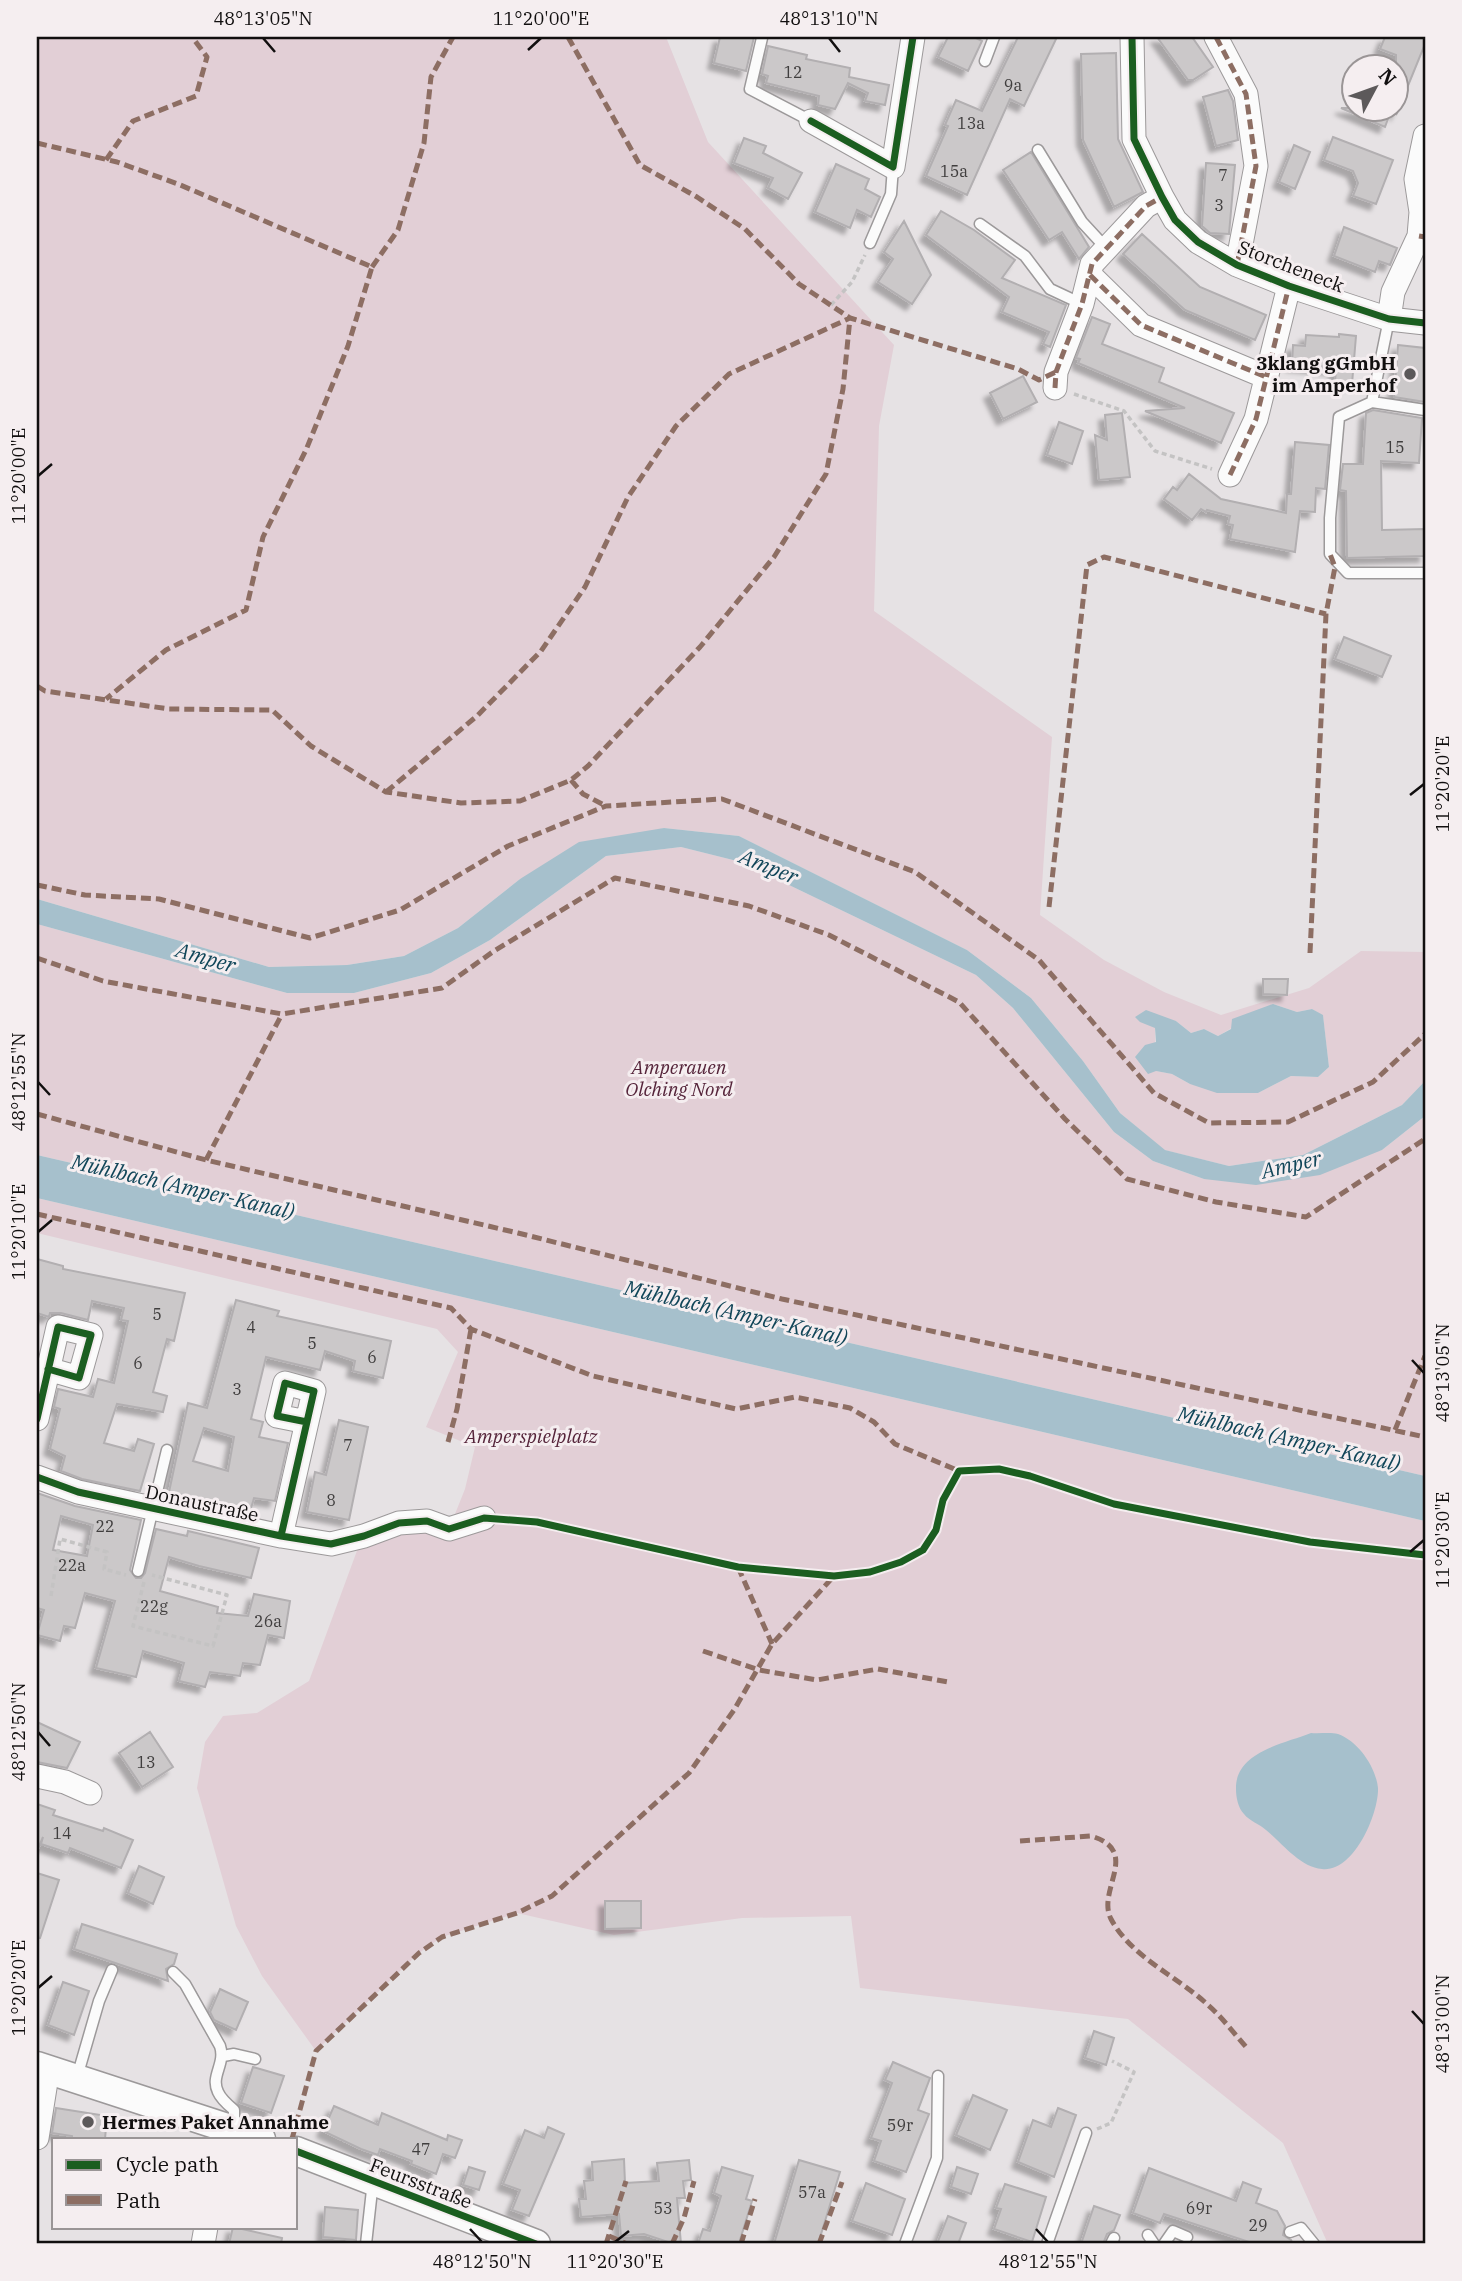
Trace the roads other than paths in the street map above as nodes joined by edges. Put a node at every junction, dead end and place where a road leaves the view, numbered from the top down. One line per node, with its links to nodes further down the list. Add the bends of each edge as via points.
1 (914, 37): 10 (street)
2 (994, 37): 6 (lane)
3 (1132, 37): 11 (street, Storcheneck, via 1134,139)
4 (1216, 37): 15 (street, via 1246,94 1256,166)
5 (762, 38): 7 (lane, via 750,89)
6 (985, 61)
7 (811, 121): 10 (street)
8 (1425, 136): 19 (street, via 1416,179 1419,236 1393,292)
9 (1038, 150): 14 (lane, via 1082,222)
10 (893, 167): 13 (lane, via 891,194)
11 (1162, 197): 14 (street, via 1146,206); 15 (street, Storcheneck, via 1175,220 1198,242)
12 (980, 224): 18 (lane, via 1025,256 1050,289)
13 (870, 243)
14 (1106, 248): 16 (street, via 1089,269)
15 (1237, 265): 17 (street, Storcheneck)
16 (1090, 275): 18 (street); 21 (street, via 1140,325)
17 (1289, 286): 19 (street, Storcheneck); 21 (street)
18 (1082, 304): 22 (street, via 1056,372)
19 (1389, 319): 20 (street, Storcheneck); 23 (lane)
20 (1425, 323)
21 (1266, 377): 25 (street, via 1256,419)
22 (1055, 388)
23 (1372, 402): 24 (lane); 26 (lane, via 1339,416 1330,554 1348,573)
24 (1425, 410)
25 (1230, 475)
26 (1425, 573)
27 (48, 1369): 28 (street)
28 (37, 1419)
29 (307, 1422): 34 (street)
30 (167, 1450): 32 (lane)
31 (37, 1477): 32 (street, Donaustraße, via 78,1492)
32 (153, 1508): 34 (street, Donaustraße); 35 (lane)
33 (484, 1518): 34 (street, Donaustraße, via 449,1529 427,1521 399,1523 331,1544)
34 (281, 1536)
35 (143, 1572)
36 (37, 1776): 37 (street)
37 (90, 1793)
38 (112, 1970): 44 (lane)
39 (173, 1972): 40 (lane, via 185,1984)
40 (223, 2056): 41 (lane); 46 (lane, via 216,2086 233,2110)
41 (255, 2059)
42 (43, 2068): 44 (street); 47 (street)
43 (938, 2076): 54 (lane, via 937,2158)
44 (76, 2080): 46 (street)
45 (1086, 2133): 55 (lane)
46 (234, 2134)
47 (37, 2138)
48 (298, 2152): 49 (street, Feursstraße)
49 (373, 2181): 52 (lane); 53 (street, Feursstraße)
50 (1290, 2232): 57 (lane, via 1301,2228)
51 (1187, 2236): 56 (lane, via 1173,2231)
52 (366, 2244)
53 (536, 2244)
54 (905, 2244)
55 (1047, 2244)
56 (1164, 2244)
57 (1314, 2244)

